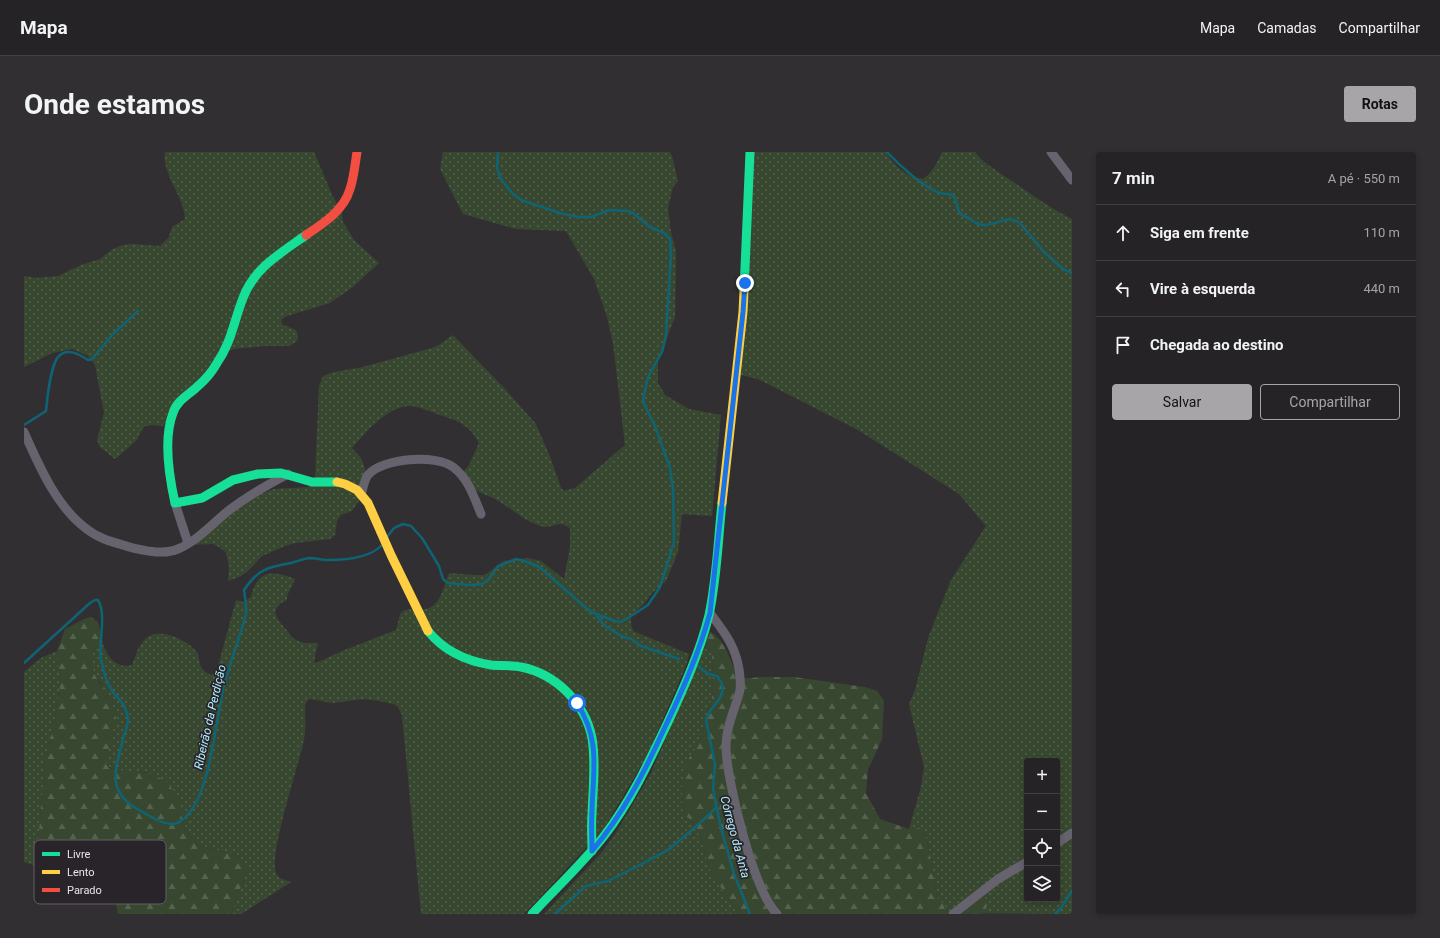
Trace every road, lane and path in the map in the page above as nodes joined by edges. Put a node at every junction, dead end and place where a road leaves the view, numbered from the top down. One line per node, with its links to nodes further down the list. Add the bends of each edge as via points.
1 (357, 152): 8 (street, via 352,181 344,202 323,222 270,260 251,280 242,298 226,350 204,380 179,402 172,413 169,454)
2 (750, 152): 11 (street, via 743,312)
3 (1051, 152): 4 (street)
4 (1072, 180)
5 (24, 432): 10 (street, via 55,494 76,520 88,530 115,543 156,552 177,550)
6 (288, 474): 7 (street, via 316,483 343,483); 8 (street, via 250,475 226,483 204,497); 10 (street, via 245,499)
7 (362, 495): 9 (street, via 368,475 380,467 404,460 440,461 454,468 464,479); 14 (street, via 369,504 425,626 443,646 472,661 488,665 522,667 544,674 565,689 577,703 588,725 593,746)
8 (175, 504): 10 (street)
9 (481, 514)
10 (188, 543)
11 (710, 613): 14 (street, via 701,645 680,696 642,777 619,815); 17 (street, via 732,645 740,674 740,689 729,722 726,748 735,805 758,880)
12 (1072, 833): 13 (street)
13 (1060, 841)
14 (592, 851): 16 (street)
15 (1024, 864): 18 (street, via 998,879)
16 (532, 914)
17 (777, 914)
18 (953, 914)

